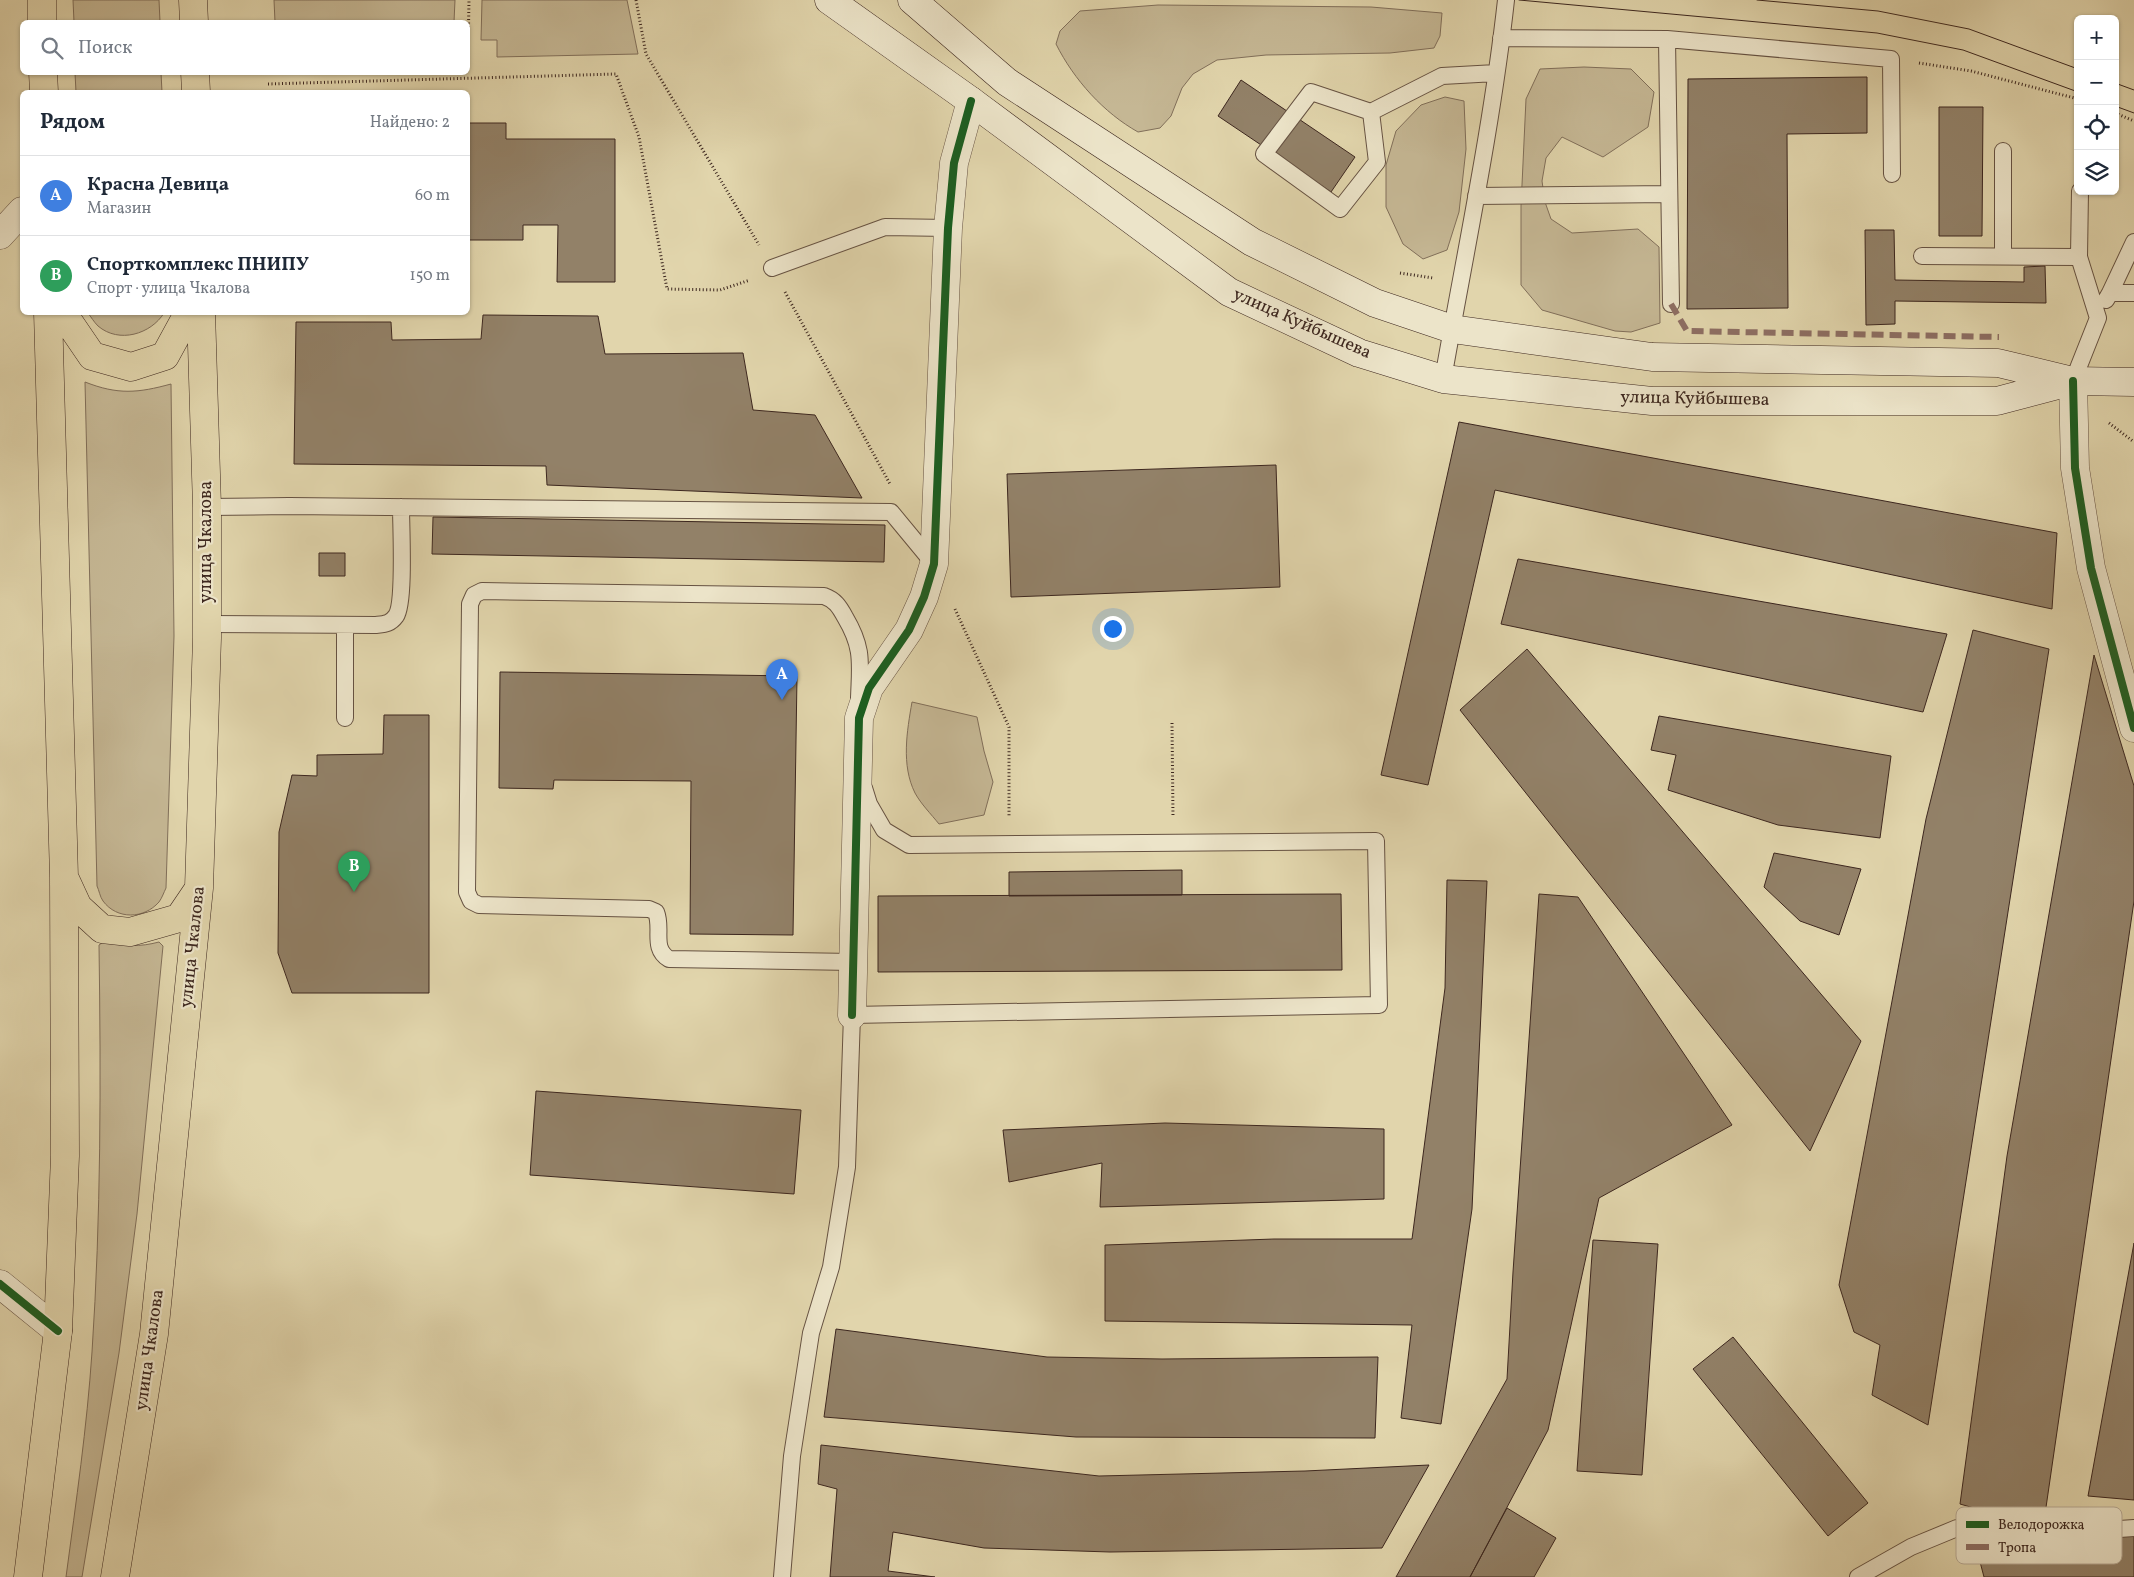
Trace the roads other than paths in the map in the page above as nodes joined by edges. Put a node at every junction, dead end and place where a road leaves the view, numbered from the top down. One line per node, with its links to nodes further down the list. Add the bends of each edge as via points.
1 (42, 0): 6 (main road)
2 (193, 0): 7 (main road)
3 (828, 0): 15 (main road, улица Куйбышева)
4 (912, 0): 38 (main road, улица Куйбышева, via 1007,82 1252,242 1375,303)
5 (1506, 0): 8 (lane)
6 (42, 20)
7 (194, 20)
8 (1502, 38): 9 (lane); 10 (lane)
9 (1667, 40): 18 (lane, via 1891,59); 19 (lane)
10 (1496, 73): 16 (lane, via 1442,76); 21 (lane)
11 (43, 75): 13 (main road)
12 (195, 75): 14 (main road)
13 (44, 90)
14 (196, 90)
15 (971, 101): 23 (main road, via 954,163); 39 (main road, улица Куйбышева, via 1229,292 1359,353)
16 (1370, 112): 16 (lane, via 1310,92 1264,154 1340,209 1377,162)
17 (2003, 151): 27 (lane)
18 (1892, 174)
19 (1670, 194): 21 (lane); 32 (lane)
20 (2080, 195): 28 (lane)
21 (1476, 196): 38 (lane)
22 (20, 214): 24 (main road)
23 (948, 228): 29 (lane, via 885,227); 44 (main road)
24 (0, 235)
25 (2134, 242): 30 (lane)
26 (1922, 256): 27 (lane)
27 (2003, 256): 28 (lane)
28 (2079, 257): 37 (lane)
29 (772, 268)
30 (2110, 293): 31 (lane); 37 (lane)
31 (2134, 293)
32 (1671, 304)
33 (48, 315): 51 (main road)
34 (64, 315): 35 (main road, via 92,356 131,367 165,356)
35 (187, 315)
36 (201, 315): 42 (main road, улица Чкалова)
37 (2098, 318): 40 (lane)
38 (1452, 328): 39 (lane); 40 (main road, улица Куйбышева, via 1652,357 1998,363)
39 (1443, 379): 40 (main road, улица Куйбышева, via 1652,401 1997,401)
40 (2073, 381): 41 (main road, улица Куйбышева); 49 (main road, via 2075,468 2091,568)
41 (2134, 382)
42 (207, 507): 43 (lane); 45 (main road, улица Чкалова)
43 (402, 507): 44 (lane, via 891,512); 46 (lane, via 397,614 389,624)
44 (934, 564): 48 (main road, via 909,630 869,688)
45 (206, 624): 46 (lane); 52 (main road, улица Чкалова)
46 (345, 625): 47 (lane)
47 (345, 718)
48 (859, 718): 50 (main road); 53 (lane, via 858,641 839,605 824,596 482,591 474,595 470,604 467,892 471,901 479,905 649,909 656,912 659,948 669,959)
49 (2134, 728)
50 (858, 767): 53 (main road); 54 (lane, via 869,804 884,830 909,844 1376,842 1379,1005)
51 (64, 877): 52 (main road, via 78,907 102,928 130,932 179,918); 56 (main road, via 65,1156)
52 (199, 888): 59 (main road, улица Чкалова, via 154,1334)
53 (853, 962): 54 (main road)
54 (852, 1015): 60 (lane, via 847,1167 831,1267 810,1333 792,1456)
55 (0, 1284): 56 (main road)
56 (58, 1331): 58 (main road)
57 (1956, 1528): 61 (lane, via 1911,1547)
58 (28, 1577)
59 (115, 1577)
60 (782, 1577)
61 (1858, 1577)

